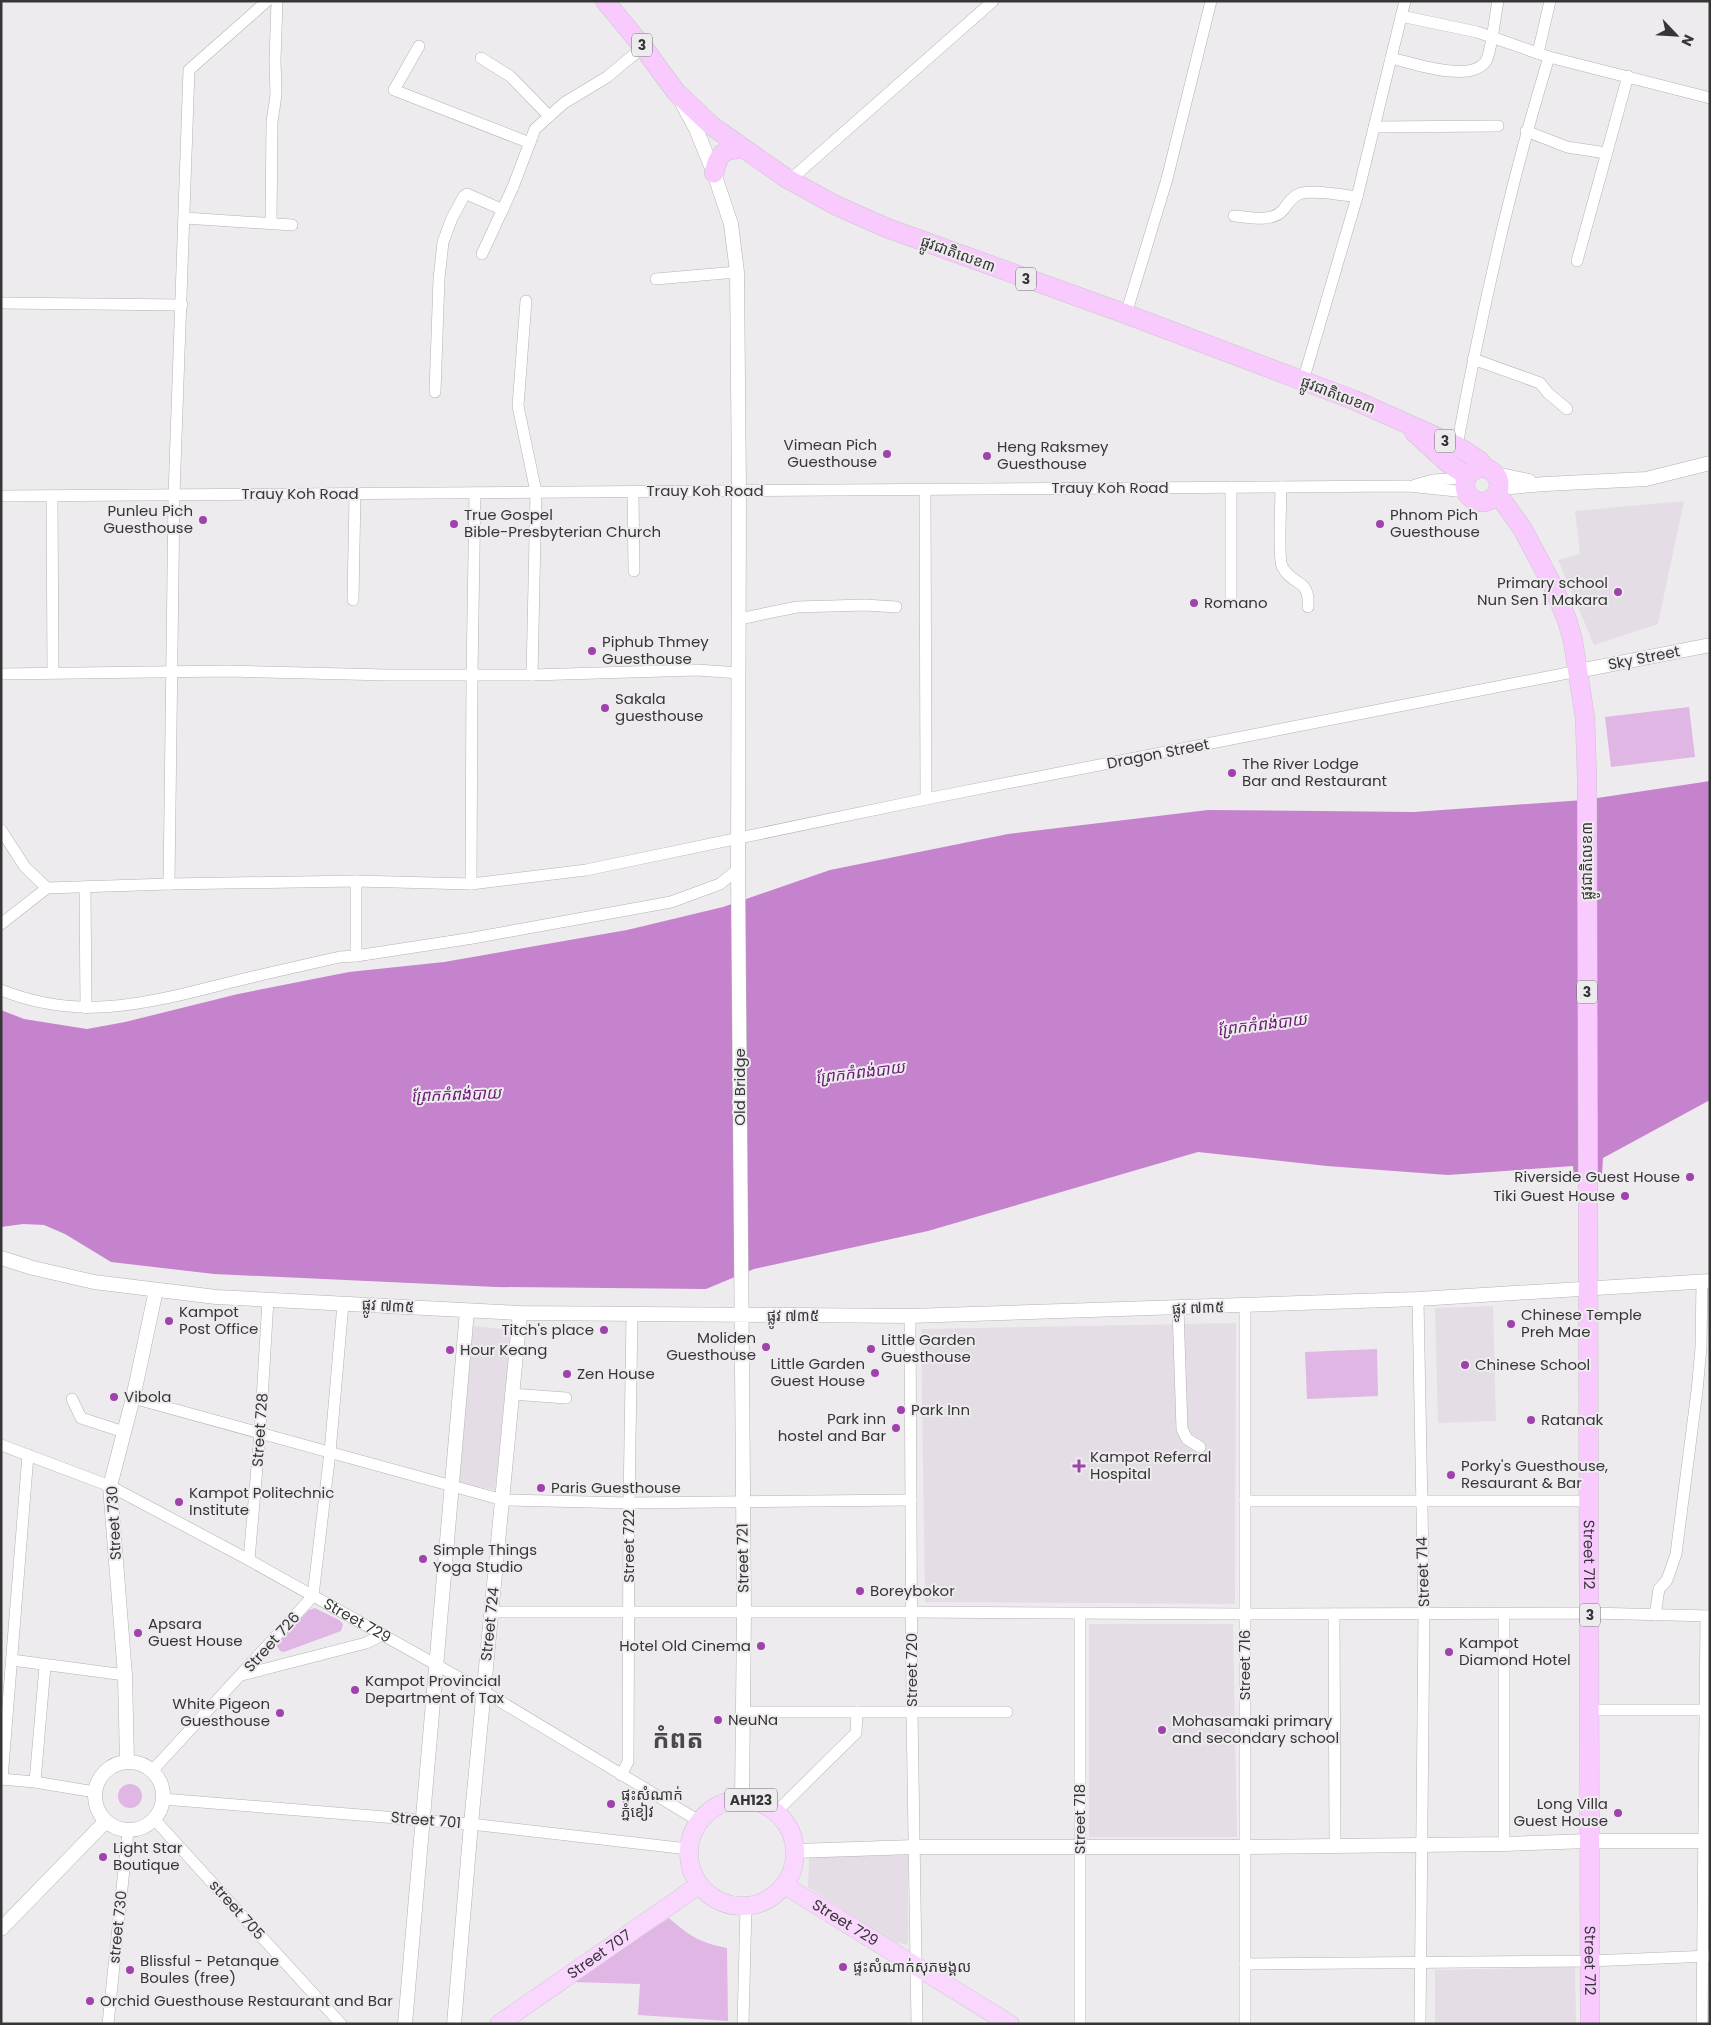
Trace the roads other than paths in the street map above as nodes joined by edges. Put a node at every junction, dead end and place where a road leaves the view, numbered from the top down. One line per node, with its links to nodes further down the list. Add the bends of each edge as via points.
1 (267, 1): 32 (street, via 190,70)
2 (277, 1): 33 (street)
3 (605, 1): 12 (highway, ផ្លូវជាតិលេខ៣ / 3)
4 (993, 1): 28 (street)
5 (1211, 1): 42 (street, via 1167,179)
6 (1405, 1): 9 (street)
7 (1498, 1): 10 (street)
8 (1550, 1): 13 (street)
9 (1401, 16): 10 (street); 16 (street)
10 (1491, 37): 13 (street); 16 (street, via 1487,60 1479,69 1453,73)
11 (419, 46): 24 (street, via 394,90)
12 (643, 47): 18 (highway, ផ្លូវជាតិលេខ៣ / 3); 20 (street, via 607,77)
13 (1538, 53): 14 (street)
14 (1549, 57): 17 (street); 23 (street)
15 (481, 58): 20 (street, via 510,76)
16 (1391, 58): 22 (street)
17 (1628, 76): 19 (street); 26 (street)
18 (676, 92): 25 (highway, ផ្លូវជាតិលេខ៣ / 3); 27 (street, Old Bridge)
19 (1710, 98)
20 (549, 116): 24 (street, via 535,129)
21 (1498, 126): 22 (street)
22 (1374, 128): 29 (street)
23 (1526, 131): 26 (street, via 1568,147); 43 (street)
24 (530, 143): 30 (street)
25 (742, 149): 27 (highway, via 732,148 722,153); 28 (highway, ផ្លូវជាតិលេខ៣ / 3)
26 (1606, 153): 36 (street)
27 (714, 173): 37 (street, Old Bridge, via 731,224)
28 (790, 180): 42 (highway, ផ្លូវជាតិលេខ៣ / 3, via 887,228)
29 (1357, 197): 31 (street, via 1301,194 1292,198 1274,217); 44 (street)
30 (503, 210): 35 (street); 45 (street, via 467,194 452,218 443,242)
31 (1234, 216)
32 (185, 218): 33 (street); 41 (street)
33 (271, 223): 34 (street)
34 (292, 225)
35 (482, 254)
36 (1577, 261)
37 (737, 272): 38 (street); 55 (street, Old Bridge)
38 (656, 278)
39 (526, 301): 56 (street, via 518,406)
40 (1, 303): 41 (street)
41 (182, 305): 60 (street)
42 (1126, 314): 44 (highway, ផ្លូវជាតិលេខ៣ / 3)
43 (1473, 359): 46 (street, via 1540,382); 48 (street)
44 (1303, 381): 47 (highway, ផ្លូវជាតិលេខ៣ / 3)
45 (435, 392)
46 (1567, 409)
47 (1402, 421): 48 (highway, ផ្លូវជាតិលេខ៣ / 3); 50 (highway, ផ្លូវជាតិលេខ៣ / 3)
48 (1457, 446): 51 (highway, ផ្លូវជាតិលេខ៣ / 3, via 1480,461)
49 (1710, 463): 51 (street, via 1646,480)
50 (1466, 482): 51 (highway, via 1471,471); 51 (highway, ផ្លូវជាតិលេខ៣, via 1473,500); 53 (street, Trauy Koh Road, via 1433,480 1408,486)
51 (1492, 485): 70 (highway, ផ្លូវជាតិលេខ៣ / 3, via 1522,528 1562,608 1573,641)
52 (1231, 487): 53 (street, Trauy Koh Road); 54 (street, Trauy Koh Road); 64 (street)
53 (1281, 487): 67 (street, via 1281,565 1307,590)
54 (925, 490): 55 (street, Trauy Koh Road); 77 (street)
55 (739, 491): 57 (street, Trauy Koh Road); 68 (street, Old Bridge)
56 (536, 492): 57 (street, Trauy Koh Road); 58 (street, Trauy Koh Road); 76 (street)
57 (633, 492): 63 (street)
58 (475, 493): 59 (street, Trauy Koh Road); 75 (street)
59 (355, 494): 60 (street, Trauy Koh Road); 65 (street)
60 (174, 495): 62 (street, Trauy Koh Road); 71 (street)
61 (1, 496): 62 (street, Trauy Koh Road)
62 (52, 496): 72 (street)
63 (634, 571)
64 (1231, 598)
65 (353, 600)
66 (896, 607): 68 (street, via 797,607)
67 (1308, 607)
68 (739, 619): 73 (street, Old Bridge)
69 (1710, 645): 70 (street, Sky Street)
70 (1578, 671): 77 (street, Dragon Street); 90 (highway, ផ្លូវជាតិលេខ៣ / 3, via 1585,718 1587,778)
71 (172, 672): 72 (street); 75 (street); 82 (street)
72 (53, 673): 74 (street)
73 (739, 673): 76 (street, via 662,670); 79 (street, Old Bridge)
74 (1, 674)
75 (472, 675): 76 (street); 83 (street)
76 (532, 675)
77 (926, 799): 79 (street, Dragon Street)
78 (1, 830): 85 (street, via 25,866)
79 (738, 838): 80 (street, Old Bridge); 83 (street, Dragon Street, via 586,870)
80 (738, 873): 87 (street, via 720,884 670,902); 103 (street, Old Bridge)
81 (356, 881): 82 (street, Dragon Street); 83 (street, Dragon Street); 87 (street)
82 (169, 884): 84 (street, Dragon Street)
83 (471, 884)
84 (85, 887): 85 (street, Dragon Street); 89 (street)
85 (47, 888): 86 (street)
86 (1, 924)
87 (356, 956): 89 (street, via 313,963 141,1004)
88 (1, 990): 89 (street, via 27,1000)
89 (86, 1008)
90 (1586, 1206): 93 (highway, Street 712 / 3)
91 (1, 1258): 94 (street, ផ្លូវ ៧៣៥, via 94,1282)
92 (1706, 1281): 93 (street, ផ្លូវ ៧៣៥); 136 (street, via 1697,1391 1676,1554 1667,1580 1659,1589)
93 (1588, 1288): 96 (street, ផ្លូវ ៧៣៥); 120 (highway, Street 712 / 3)
94 (156, 1290): 95 (street, ផ្លូវ ៧៣៥); 106 (street, Street 730)
95 (268, 1300): 97 (street, ផ្លូវ ៧៣៥); 110 (street, Street 728)
96 (1418, 1300): 98 (street, ផ្លូវ ៧៣៥); 122 (street, Street 714)
97 (343, 1304): 100 (street, ផ្លូវ ៧៣៥); 113 (street)
98 (1245, 1306): 99 (street, ផ្លូវ ៧៣៥); 119 (street, Street 716)
99 (1178, 1308): 104 (street, ផ្លូវ ៧៣៥); 112 (street, via 1182,1429 1187,1439)
100 (467, 1311): 101 (street, ផ្លូវ ៧៣៥); 116 (street)
101 (520, 1313): 102 (street, ផ្លូវ ៧៣៥); 105 (street, Street 724)
102 (632, 1314): 103 (street, ផ្លូវ ៧៣៥); 123 (street, Street 722)
103 (742, 1316): 104 (street, ផ្លូវ ៧៣៥); 121 (street, Street 721)
104 (910, 1316): 118 (street, Street 720)
105 (511, 1394): 107 (street); 117 (street, Street 724)
106 (133, 1398): 109 (street, Street 730); 110 (street)
107 (566, 1398)
108 (72, 1399): 109 (street, via 82,1418)
109 (124, 1432): 115 (street, Street 730)
110 (260, 1432): 113 (street); 124 (street, Street 728)
111 (1, 1445): 114 (street, Street 729)
112 (1200, 1447)
113 (330, 1452): 116 (street); 125 (street)
114 (28, 1455): 115 (street, Street 729); 139 (street)
115 (110, 1486): 124 (street, Street 729); 142 (street, Street 730)
116 (451, 1487): 117 (street); 140 (street)
117 (503, 1500): 123 (street); 126 (street, Street 724)
118 (911, 1500): 121 (street); 127 (street, Street 720)
119 (1245, 1500): 122 (street); 132 (street, Street 716)
120 (1588, 1501): 122 (street); 130 (highway, Street 712 / 3)
121 (743, 1502): 123 (street); 129 (street, Street 721)
122 (1421, 1502): 134 (street, Street 714)
123 (629, 1503): 128 (street, Street 722)
124 (249, 1560): 125 (street, Street 729)
125 (313, 1596): 138 (street, Street 729); 143 (street, Street 726)
126 (492, 1612): 128 (street); 144 (street, Street 724)
127 (911, 1612): 129 (street); 131 (street); 149 (street, Street 720)
128 (628, 1613): 129 (street); 153 (street, Street 722, via 628,1762)
129 (744, 1613): 147 (street, Street 721)
130 (1590, 1613): 135 (street); 136 (street); 145 (highway, Street 712 / 3)
131 (1080, 1614): 132 (street); 170 (street, Street 718)
132 (1245, 1614): 133 (street); 171 (street, Street 716)
133 (1334, 1614): 134 (street); 172 (street)
134 (1424, 1614): 135 (street); 168 (street, Street 714)
135 (1504, 1614): 169 (street)
136 (1656, 1615): 137 (street)
137 (1708, 1616): 146 (street)
138 (382, 1635): 140 (street, Street 729); 143 (street, via 366,1643)
139 (12, 1660): 141 (street); 154 (street)
140 (436, 1665): 144 (street, Street 729); 161 (street)
141 (45, 1666): 142 (street); 155 (street)
142 (125, 1675): 151 (street, Street 730)
143 (242, 1675): 152 (street, Street 726)
144 (483, 1691): 153 (street, Street 729); 164 (street, Street 724)
145 (1590, 1710): 146 (street); 166 (highway, Street 712 / 3)
146 (1707, 1710): 167 (street)
147 (744, 1712): 148 (street); 158 (street, Street 721)
148 (857, 1712): 149 (street); 159 (street, via 856,1733)
149 (912, 1712): 150 (street); 173 (street, Street 720)
150 (1007, 1712)
151 (127, 1762): 152 (street, via 139,1763); 156 (street, via 106,1770)
152 (152, 1771): 157 (street, via 162,1786)
153 (621, 1775): 163 (street, Street 729)
154 (1, 1779): 155 (street)
155 (35, 1782): 156 (street)
156 (95, 1792): 162 (street, via 98,1809)
157 (163, 1799): 160 (street); 161 (street, Street 701)
158 (742, 1799): 159 (main road, AH123, via 762,1803); 163 (main road, AH123, via 714,1808)
159 (776, 1812): 175 (main road, AH123, via 787,1825)
160 (154, 1819): 165 (street, via 141,1828); 186 (street, street 705)
161 (422, 1820): 164 (street, Street 701); 187 (street)
162 (106, 1821): 165 (street); 179 (street)
163 (699, 1821): 174 (main road)
164 (470, 1824): 174 (street, Street 701); 188 (street, Street 724)
165 (128, 1830): 185 (street, street 730)
166 (1590, 1840): 167 (street); 169 (street); 181 (highway, Street 712 / 3)
167 (1707, 1841): 180 (street)
168 (1421, 1844): 169 (street); 172 (street); 183 (street, Street 714)
169 (1504, 1844)
170 (1080, 1846): 171 (street); 173 (street); 193 (street, Street 718)
171 (1245, 1846): 172 (street); 182 (street, Street 716)
172 (1334, 1846)
173 (914, 1847): 175 (street); 184 (street, Street 720)
174 (688, 1849): 177 (main road)
175 (795, 1851): 176 (main road, via 792,1869)
176 (784, 1884): 178 (main road, via 767,1899); 184 (main road, Street 729)
177 (699, 1885): 178 (main road, via 718,1900); 189 (main road, Street 707)
178 (746, 1906): 190 (street)
179 (1, 1929)
180 (1707, 1956): 181 (street); 197 (street)
181 (1590, 1961): 183 (street); 196 (highway, Street 712 / 3)
182 (1245, 1964): 183 (street); 194 (street, Street 716)
183 (1420, 1964): 195 (street, Street 714)
184 (916, 1966): 191 (street, Street 720); 192 (main road, Street 729)
185 (108, 2024)
186 (341, 2024)
187 (405, 2024)
188 (454, 2024)
189 (500, 2024)
190 (743, 2024)
191 (917, 2024)
192 (1010, 2024)
193 (1080, 2024)
194 (1245, 2024)
195 (1420, 2024)
196 (1590, 2024)
197 (1702, 2024)

